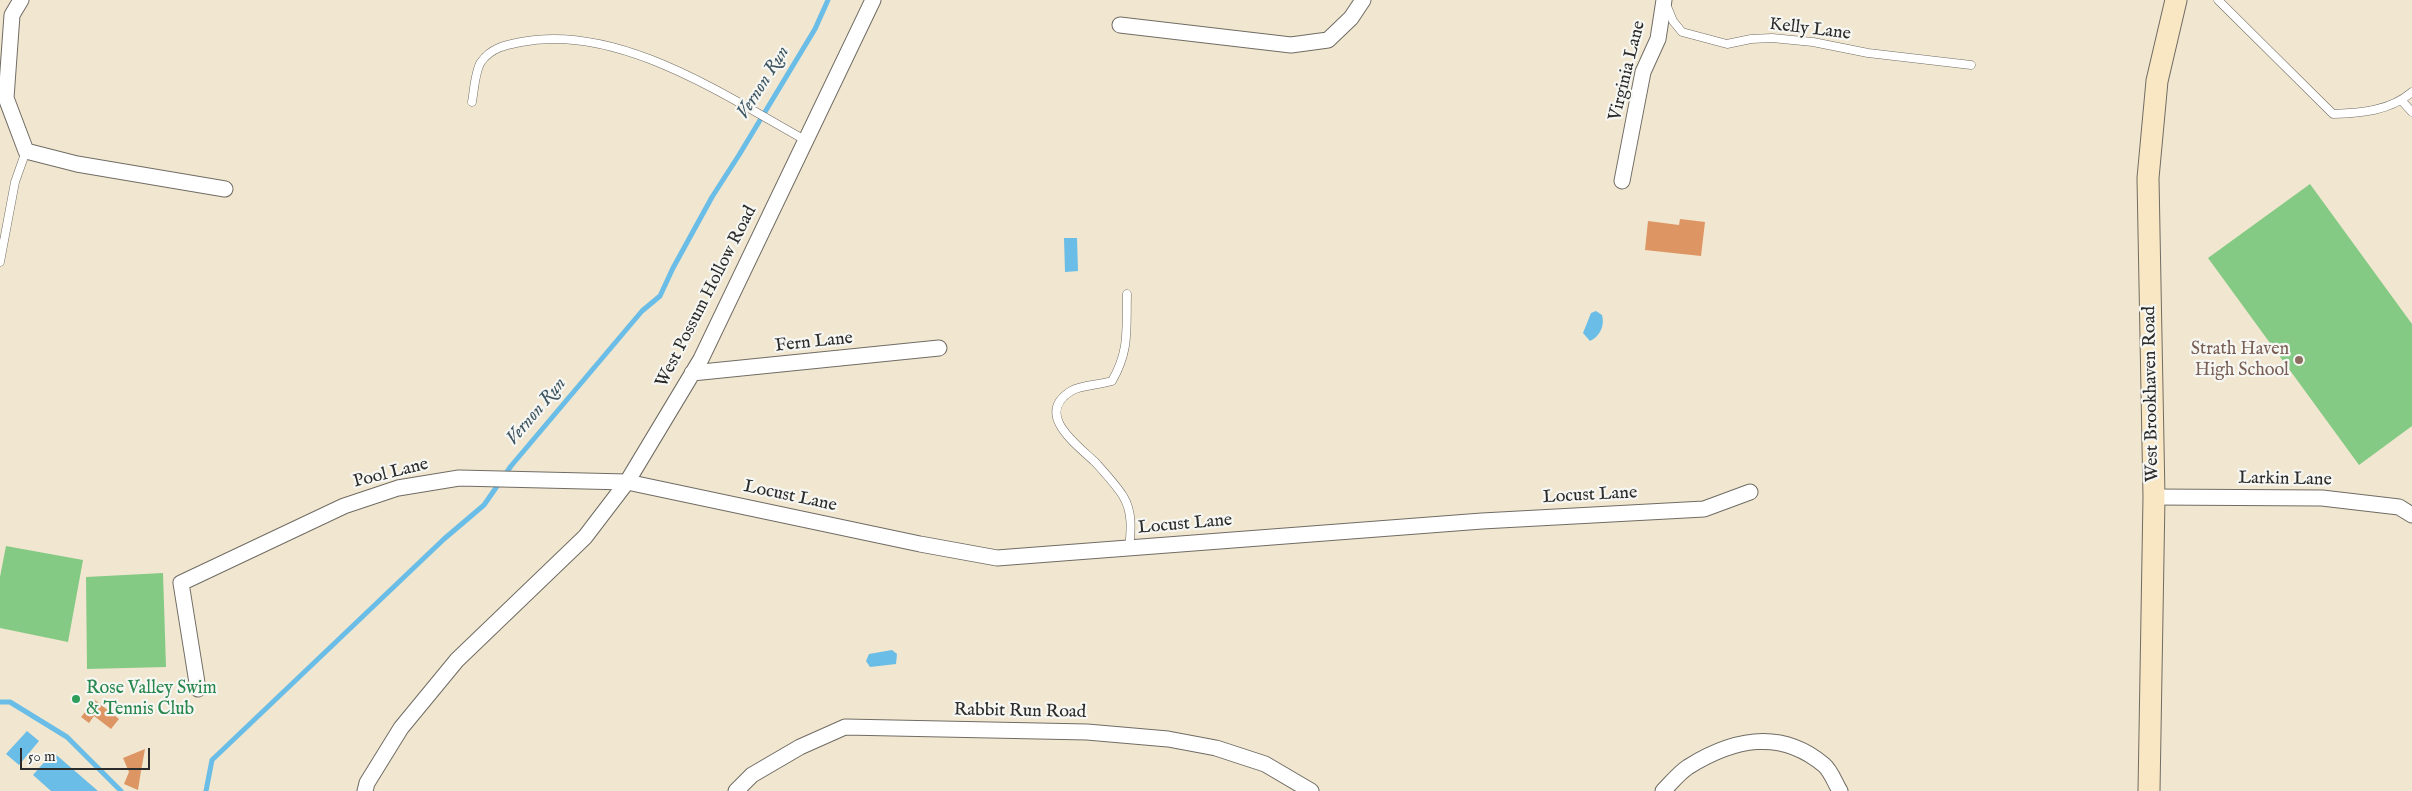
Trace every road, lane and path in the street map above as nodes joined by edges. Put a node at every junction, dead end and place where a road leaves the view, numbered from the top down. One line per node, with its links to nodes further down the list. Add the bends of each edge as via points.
1 (20, 0): 14 (street, via 12,15 6,98)
2 (873, 0): 13 (street, West Possum Hollow Road)
3 (1363, 0): 7 (street, via 1328,40 1291,46)
4 (1664, 0): 8 (lane, Kelly Lane, via 1682,32 1727,44 1772,38); 15 (street, Virginia Lane, via 1658,40 1644,72)
5 (2176, 0): 23 (street, West Brookhaven Road, via 2157,81 2148,178)
6 (2218, 0): 10 (lane, via 2333,114 2364,113)
7 (1120, 25)
8 (1971, 65)
9 (2412, 92): 10 (lane)
10 (2402, 101): 12 (lane)
11 (472, 102): 13 (lane, via 480,63 499,46 542,38 598,44 637,53 696,80)
12 (2412, 112)
13 (806, 140): 20 (street, West Possum Hollow Road)
14 (26, 151): 16 (street, via 77,164); 17 (lane, via 16,182)
15 (1622, 181)
16 (225, 189)
17 (0, 262)
18 (1127, 294): 25 (lane, via 1126,348 1112,381 1072,390 1064,396 1056,417 1068,438 1097,464 1123,496 1130,513)
19 (939, 348): 20 (street, Fern Lane)
20 (692, 373): 21 (street, West Possum Hollow Road)
21 (627, 482): 25 (street, Locust Lane, via 996,558); 26 (street, Pool Lane, via 459,478 398,488 344,506 181,583); 27 (street, West Possum Hollow Road, via 585,537 451,667 401,728)
22 (1750, 492): 25 (street, Locust Lane, via 1704,509 1482,521)
23 (2154, 498): 24 (street, Larkin Lane, via 2322,498 2399,507); 32 (street, West Brookhaven Road)
24 (2412, 515)
25 (1129, 549)
26 (198, 689)
27 (365, 791)
28 (736, 791): 29 (street, Rabbit Run Road, via 752,775 800,747 845,727 1087,732 1168,739 1216,748 1265,764)
29 (1311, 791)
30 (1663, 791): 31 (street, via 1687,768 1751,741 1779,741 1801,750 1825,766)
31 (1840, 791)
32 (2149, 791)

